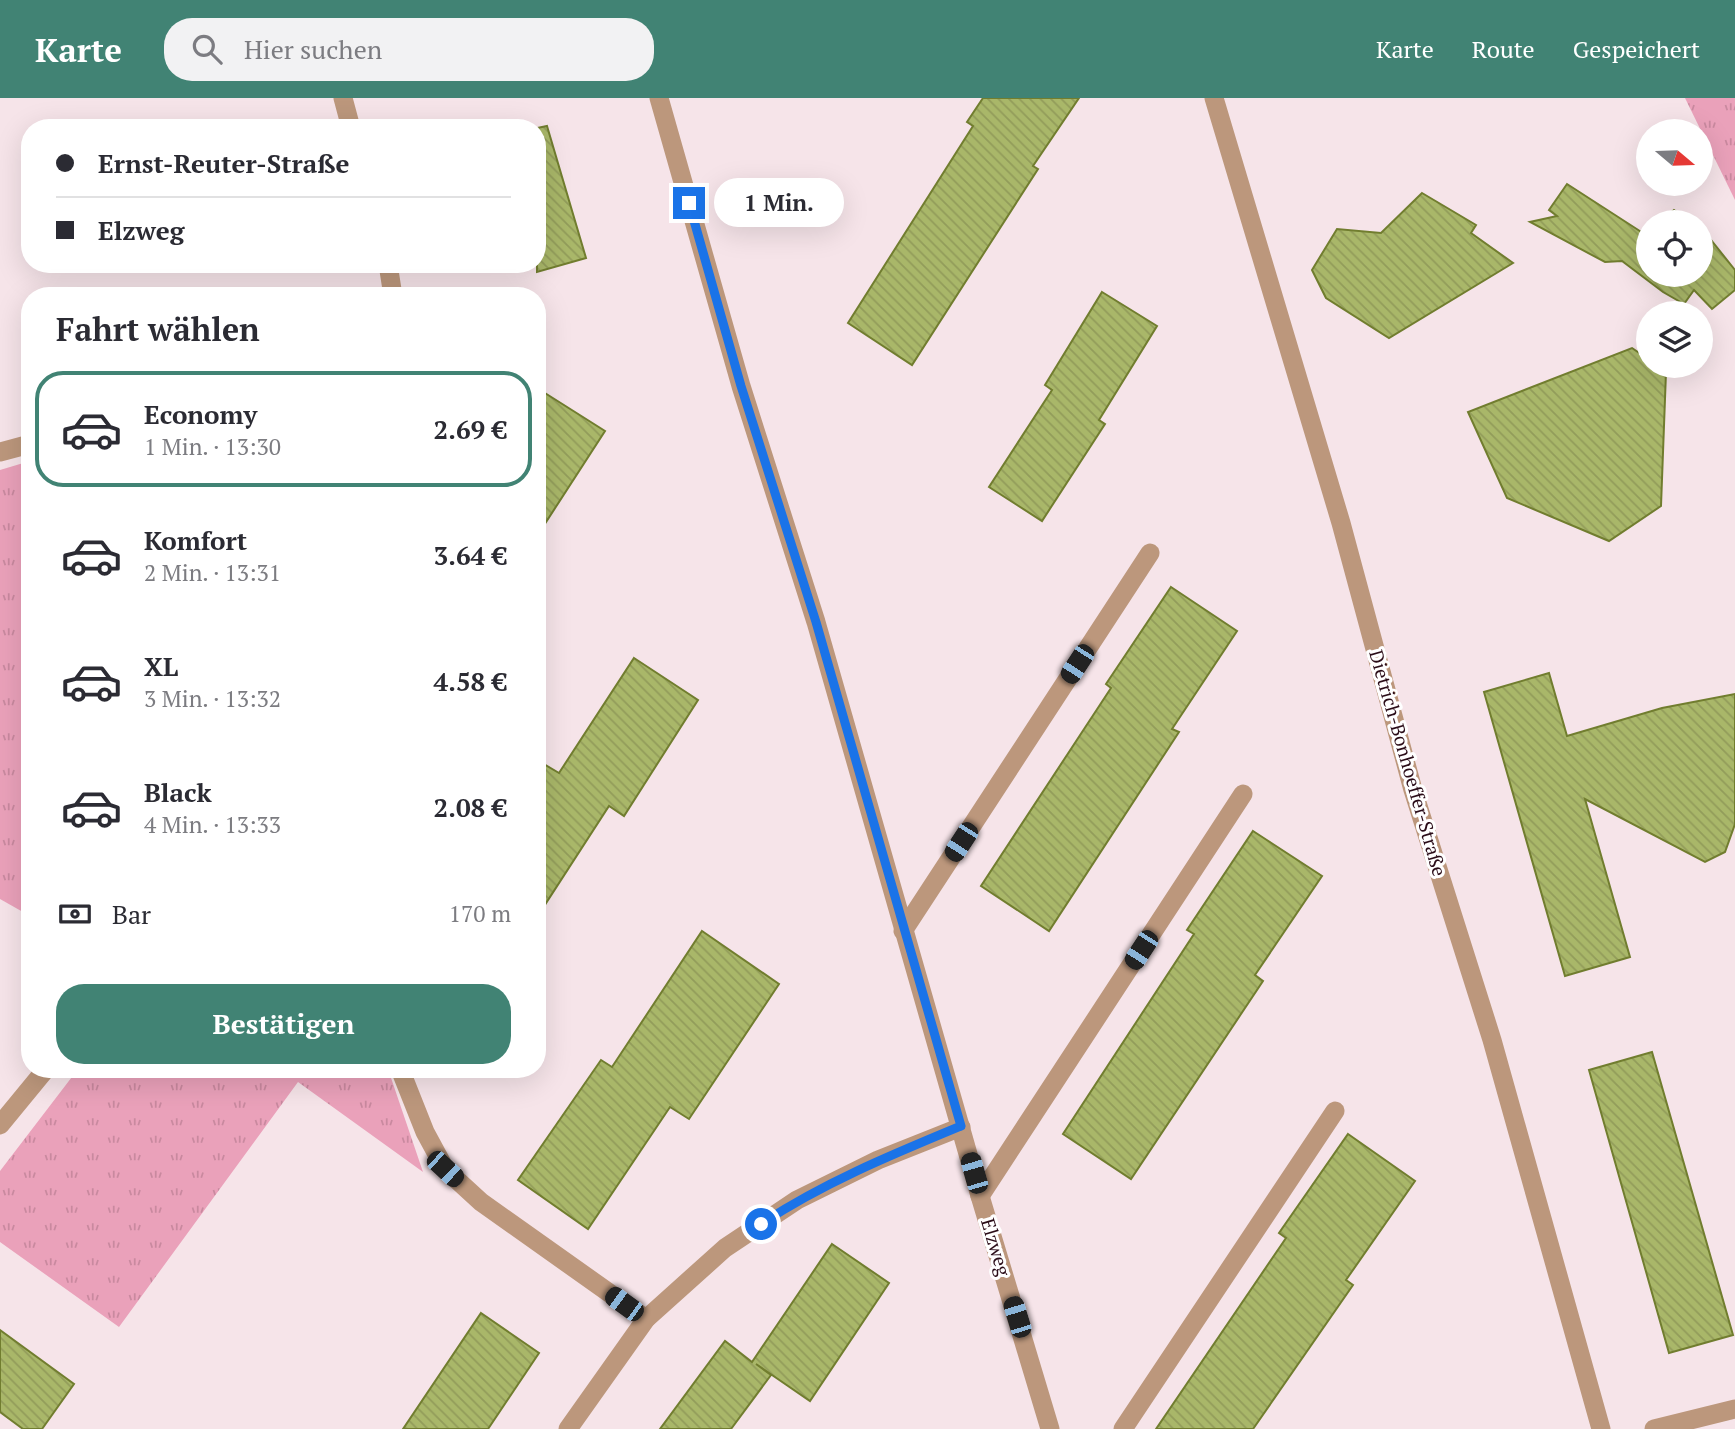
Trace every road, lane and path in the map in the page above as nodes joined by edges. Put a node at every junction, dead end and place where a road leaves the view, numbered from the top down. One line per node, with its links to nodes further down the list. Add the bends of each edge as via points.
1 (342, 98): 4 (street)
2 (659, 98): 9 (street, Elzweg)
3 (1214, 98): 21 (street, Dietrich-Bonhoeffer-Straße, via 1340,523 1413,790 1492,1040)
4 (348, 119)
5 (21, 446): 6 (street)
6 (0, 452)
7 (1150, 553): 9 (street)
8 (1243, 794): 15 (street)
9 (903, 931): 14 (street, Elzweg)
10 (39, 1078): 13 (street)
11 (404, 1078): 16 (street, via 445,1169 481,1202)
12 (1335, 1111): 20 (street)
13 (0, 1125)
14 (961, 1126): 15 (street, Elzweg); 16 (street, via 797,1200 725,1248)
15 (980, 1196): 19 (street, Elzweg)
16 (646, 1319): 18 (street)
17 (1735, 1409): 22 (street)
18 (568, 1429)
19 (1050, 1429)
20 (1123, 1429)
21 (1601, 1429)
22 (1654, 1429)

